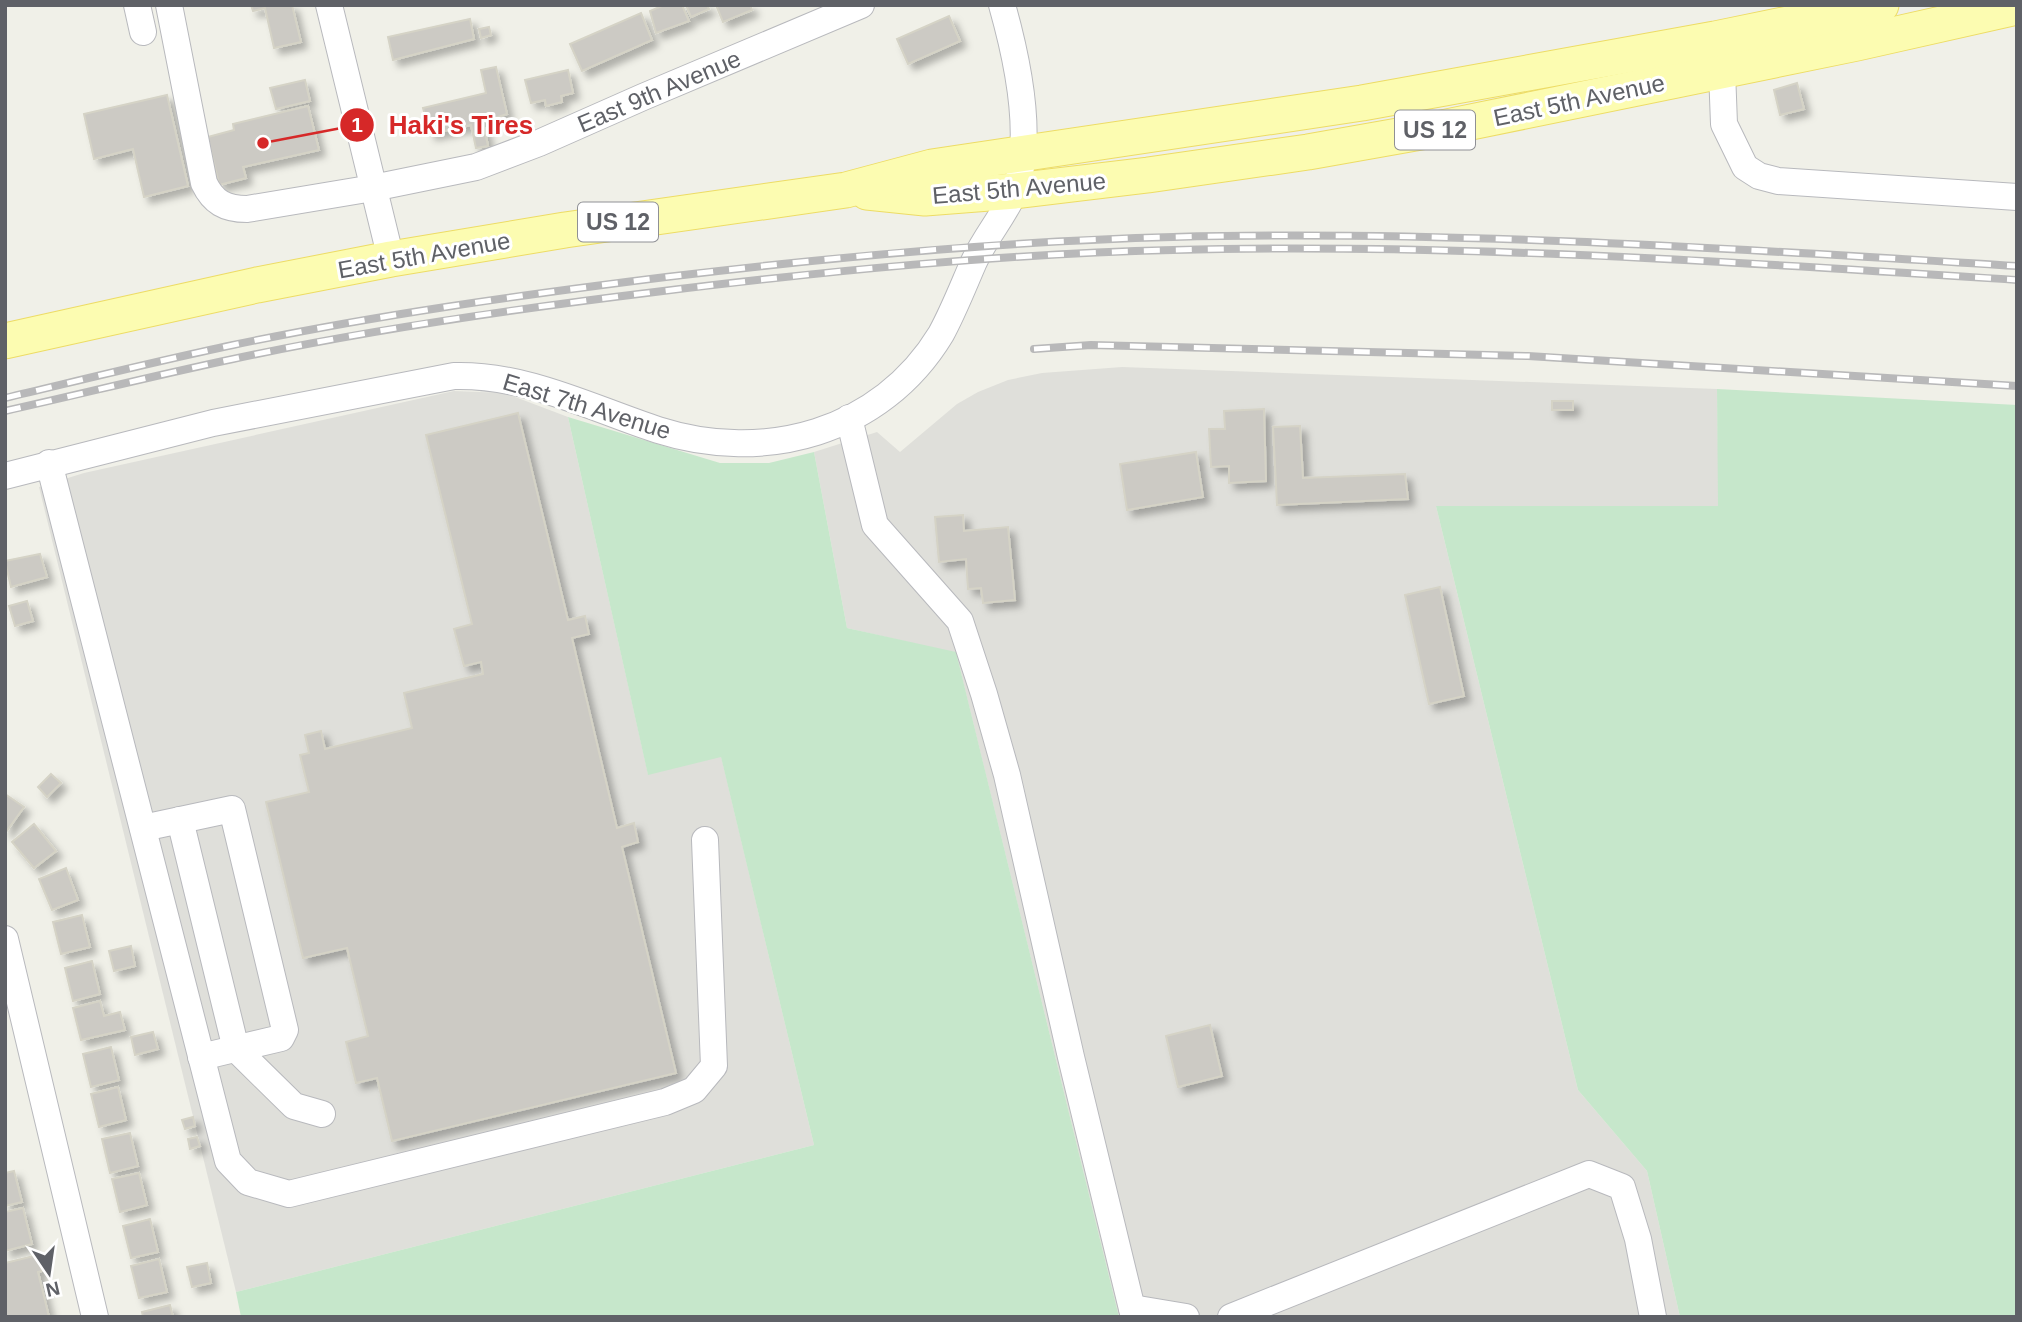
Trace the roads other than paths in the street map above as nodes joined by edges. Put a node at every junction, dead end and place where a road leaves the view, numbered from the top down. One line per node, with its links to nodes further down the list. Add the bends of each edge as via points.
1 (137, 5): 8 (street)
2 (169, 5): 11 (street, East 9th Avenue, via 210,195 232,209 247,209)
3 (329, 5): 11 (street)
4 (861, 5): 11 (street, East 9th Avenue, via 508,155 460,171)
5 (1002, 5): 10 (street, East 7th Avenue, via 1016,62)
6 (1881, 5): 9 (main road, East 5th Avenue / US 12)
7 (2017, 7): 9 (main road, East 5th Avenue / US 12)
8 (143, 32)
9 (1719, 55): 10 (main road, East 5th Avenue / US 12); 13 (main road, East 5th Avenue / US 12, via 1432,130 1308,152); 14 (street, via 1724,124 1745,167 1759,176)
10 (1023, 154): 12 (main road, East 5th Avenue / US 12, via 932,167); 13 (street, East 7th Avenue)
11 (373, 188): 15 (street)
12 (846, 190): 13 (main road, East 5th Avenue / US 12, via 925,198); 15 (main road, East 5th Avenue / US 12)
13 (1015, 191): 17 (street, East 7th Avenue, via 981,247 934,343 889,393)
14 (2017, 197)
15 (391, 259): 16 (main road, East 5th Avenue / US 12)
16 (5, 341)
17 (849, 418): 18 (street, East 7th Avenue, via 785,440 717,443 657,429 519,382 454,376 225,421); 27 (street, via 875,525 960,621 984,694)
18 (49, 463): 19 (street, East 7th Avenue); 21 (street)
19 (5, 475)
20 (180, 820): 21 (street); 24 (street); 24 (street, via 232,809 285,1030 281,1038)
21 (143, 828): 25 (street)
22 (705, 840): 25 (street, via 714,1066 694,1090 665,1102 289,1194 248,1182 228,1161)
23 (5, 939): 28 (street)
24 (236, 1049): 25 (street); 26 (street, via 294,1105)
25 (201, 1057)
26 (322, 1114)
27 (1133, 1312): 29 (street)
28 (96, 1317)
29 (1186, 1317)
30 (1231, 1317): 31 (street, via 1589,1174 1622,1187 1638,1239)
31 (1653, 1317)

